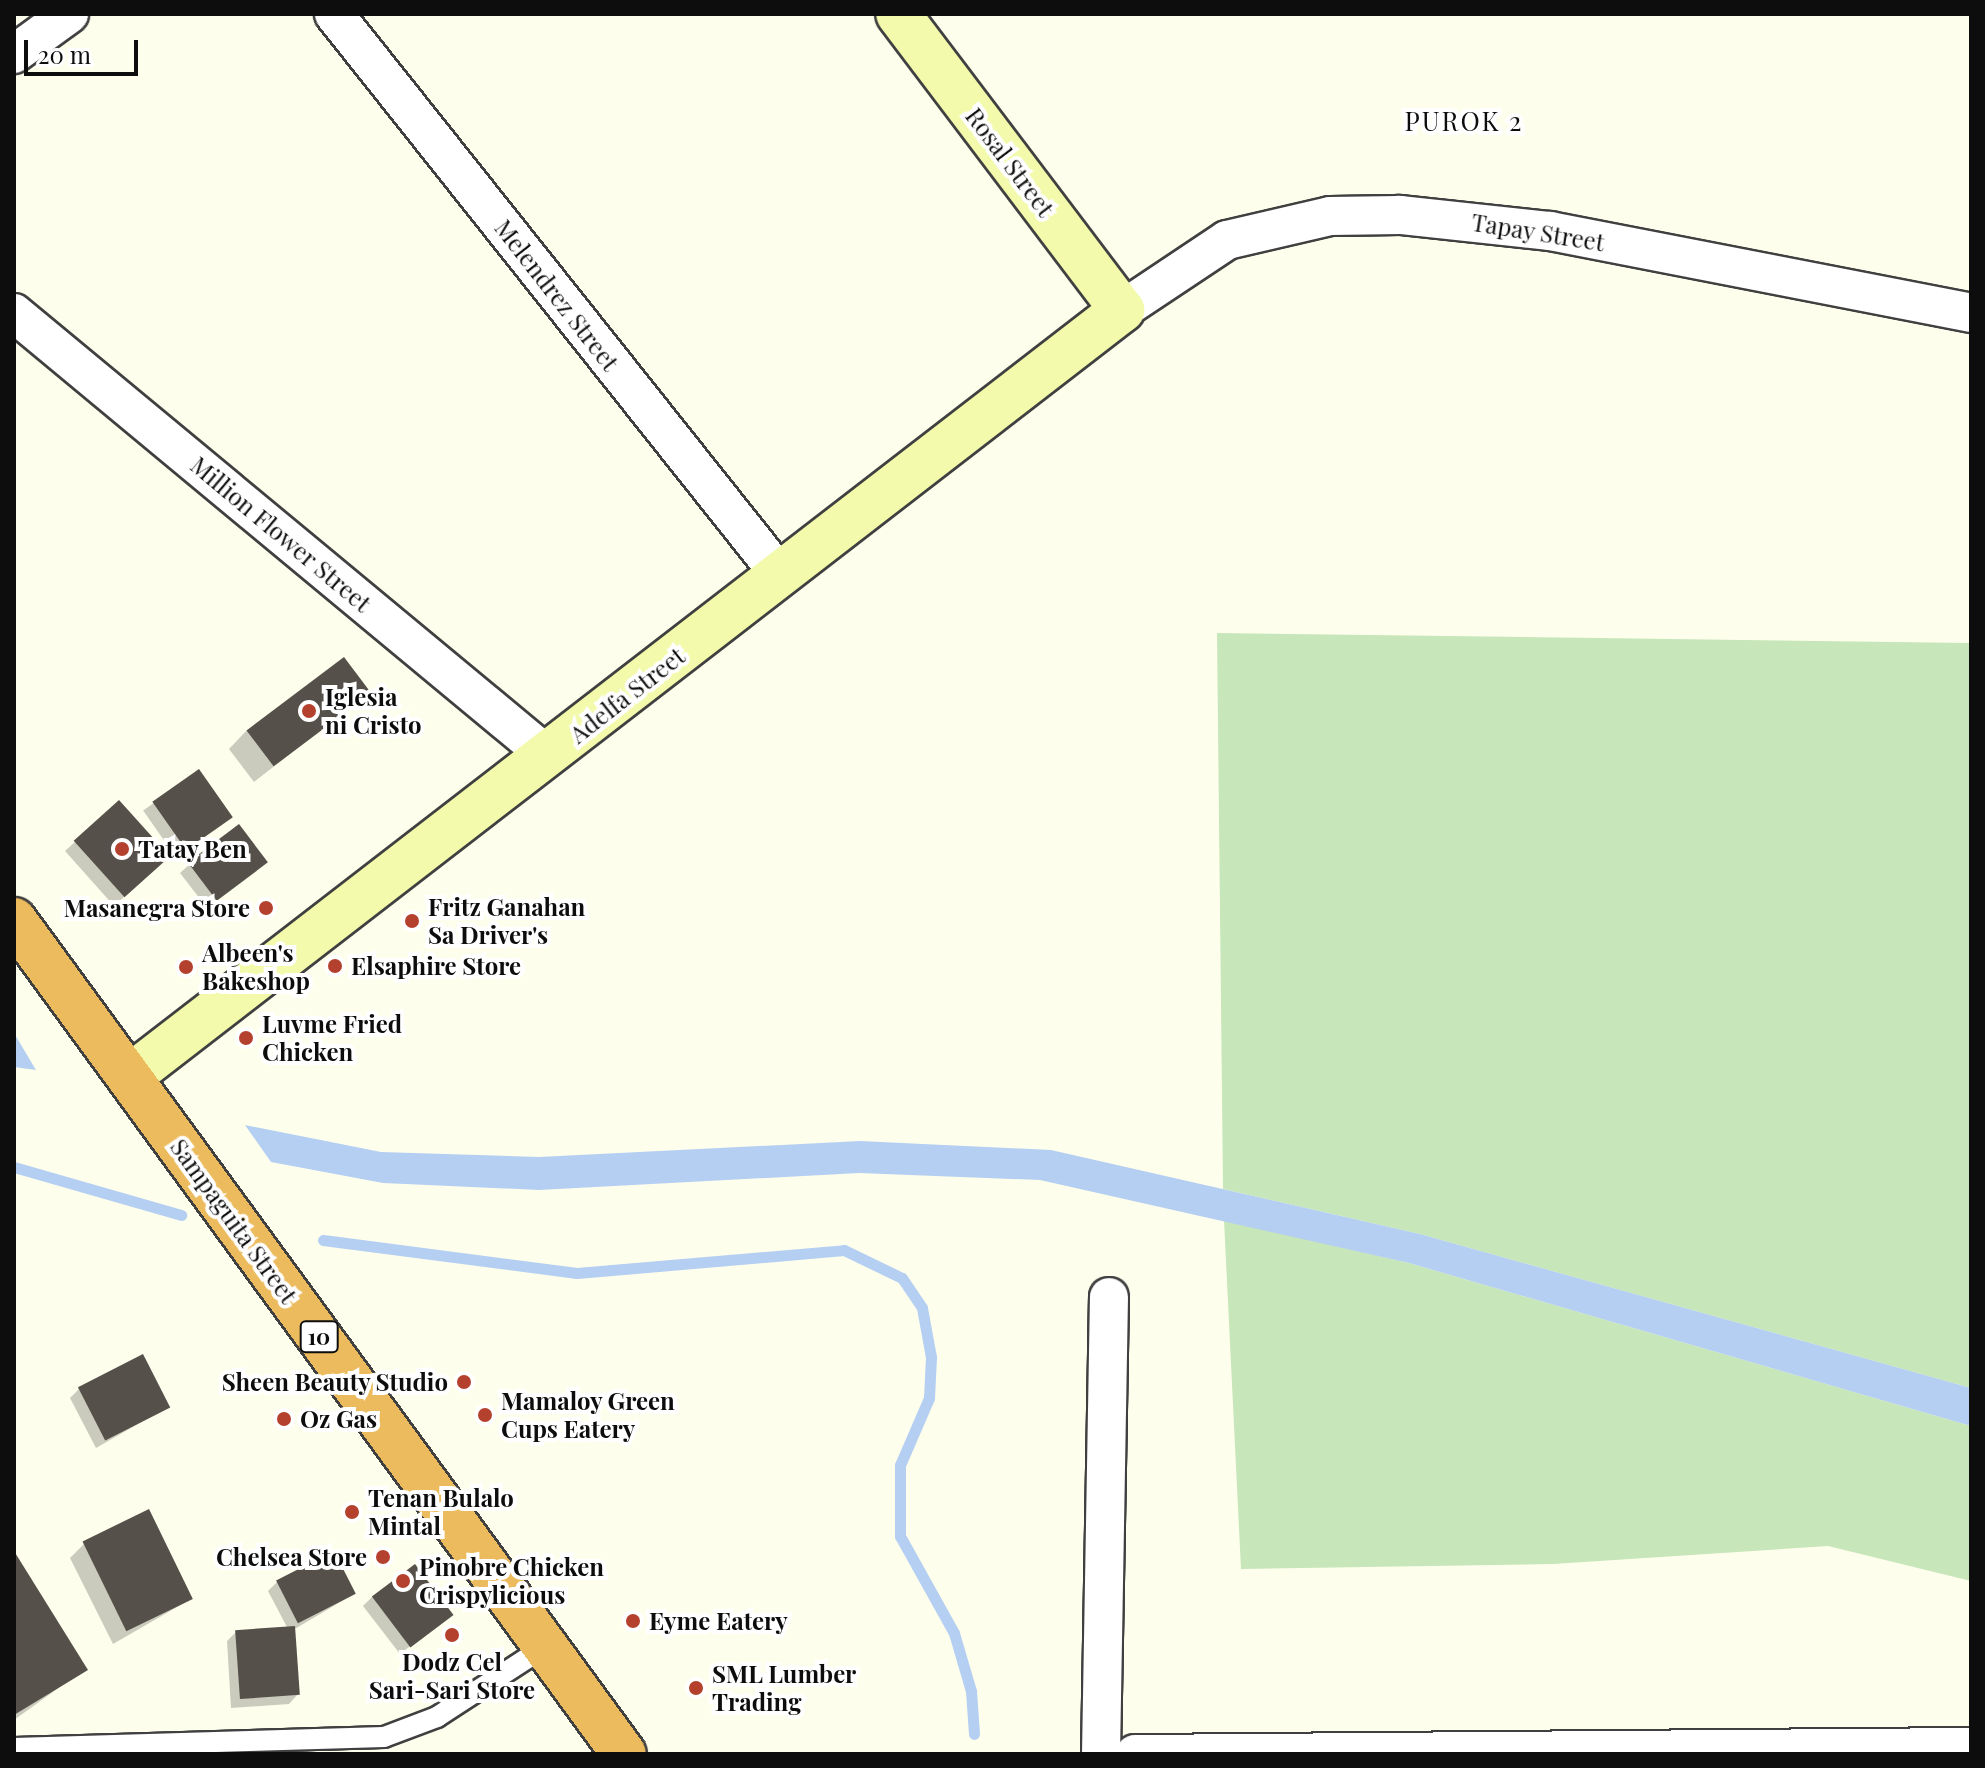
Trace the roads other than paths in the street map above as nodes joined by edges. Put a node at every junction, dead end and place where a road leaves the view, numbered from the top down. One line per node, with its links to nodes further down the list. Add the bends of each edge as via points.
1 (69, 14): 4 (street)
2 (334, 14): 8 (street, Melendrez Street)
3 (898, 14): 5 (street, Rosal Street)
4 (14, 54)
5 (1122, 310): 7 (street, Tapay Street, via 1196,257 1254,230 1330,216 1400,215 1550,231); 8 (street, Adelfa Street)
6 (14, 313): 9 (street, Million Flower Street)
7 (1971, 313)
8 (781, 576): 9 (street, Adelfa Street)
9 (548, 756): 11 (street, Adelfa Street)
10 (14, 920): 11 (highway, Sampaguita Street / 10)
11 (129, 1077): 13 (highway, Sampaguita Street / 10)
12 (1109, 1297): 18 (street)
13 (546, 1646): 16 (lane, via 413,1728 363,1741); 17 (highway, Sampaguita Street / 10)
14 (1971, 1747): 19 (street)
15 (14, 1748): 16 (lane)
16 (229, 1749)
17 (624, 1754)
18 (1101, 1754)
19 (1135, 1754)

